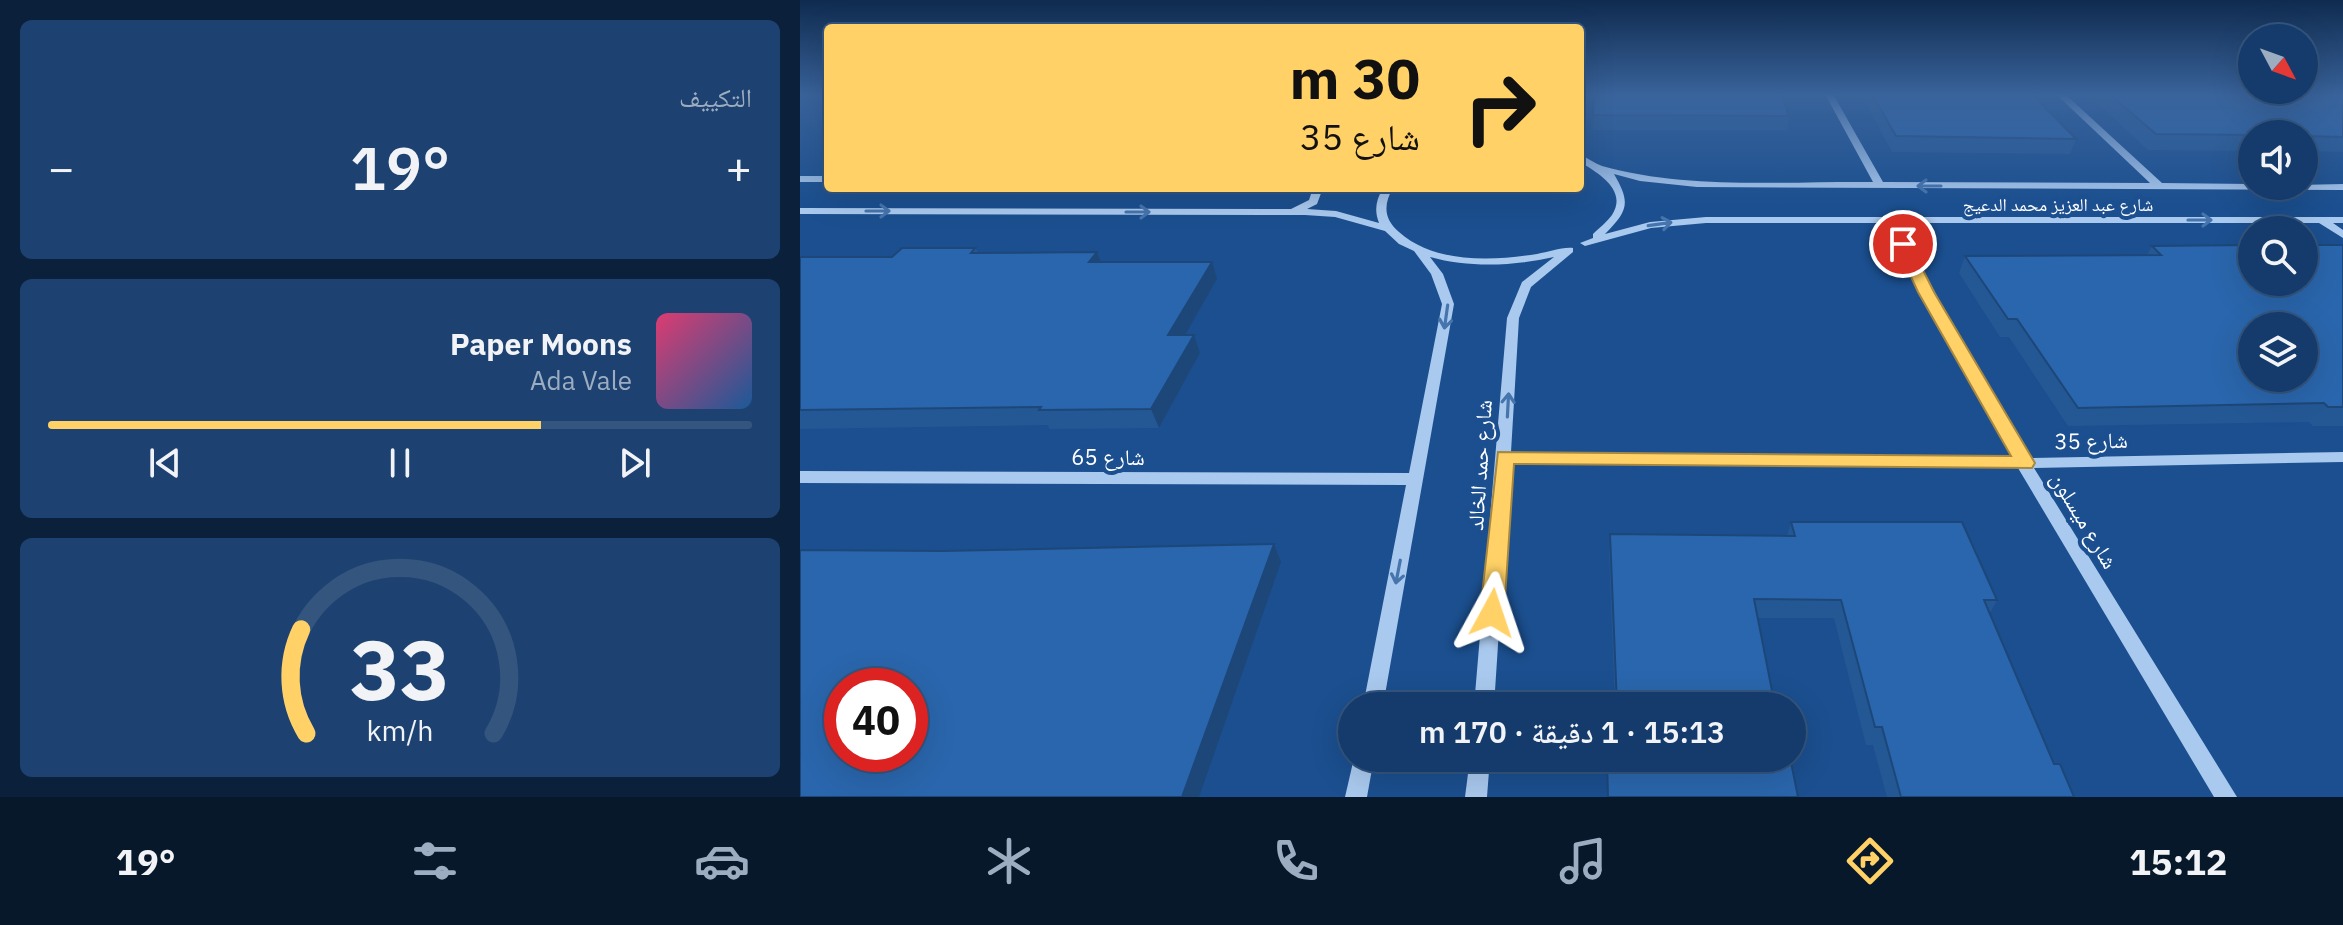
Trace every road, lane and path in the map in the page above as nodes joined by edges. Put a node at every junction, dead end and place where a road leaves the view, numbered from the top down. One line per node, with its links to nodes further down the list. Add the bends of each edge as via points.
1 (1850, 131): 7 (street)
2 (2100, 131): 8 (street)
3 (1584, 160): 4 (street, شارع عبد العزيز محمد الدعيج)
4 (1600, 168): 7 (street, شارع عبد العزيز محمد الدعيج, via 1670,182); 19 (street, via 1617,185 1622,205 1611,225)
5 (800, 179): 6 (street)
6 (824, 179)
7 (1880, 185): 8 (street, شارع عبد العزيز محمد الدعيج, one-way to 7)
8 (2160, 187): 9 (street, شارع عبد العزيز محمد الدعيج)
9 (2343, 187)
10 (1317, 192): 13 (street, via 1313,202)
11 (1387, 192): 17 (street, via 1381,213)
12 (800, 211): 13 (street, one-way to 13)
13 (1291, 213): 17 (street, via 1336,214)
14 (1891, 219): 15 (street, شارع عبد العزيز محمد الدعيج, one-way to 15); 19 (street, شارع عبد العزيز محمد الدعيج, one-way to 14, via 1631,228 1682,221); 24 (street, شارع ميسلون, via 1926,292)
15 (2323, 220): 16 (street, شارع عبد العزيز محمد الدعيج); 18 (street)
16 (2343, 220)
17 (1389, 229): 20 (street)
18 (2343, 235)
19 (1585, 243): 21 (street)
20 (1417, 248): 21 (street, via 1491,262); 26 (street, one-way to 26, via 1437,274 1448,304)
21 (1569, 250): 22 (street, شارع حمد الخالد, one-way to 21, via 1516,305 1535,275)
22 (1505, 457): 24 (street, شارع 35); 28 (street, شارع حمد الخالد)
23 (2343, 457): 24 (street, شارع 35)
24 (2025, 463): 33 (street, شارع ميسلون)
25 (800, 477): 26 (street, شارع 65)
26 (1415, 479): 27 (street, one-way to 27)
27 (1376, 692)
28 (1485, 692)
29 (1361, 772): 31 (street)
30 (1479, 772): 32 (street)
31 (1356, 797)
32 (1476, 797)
33 (2226, 797)

